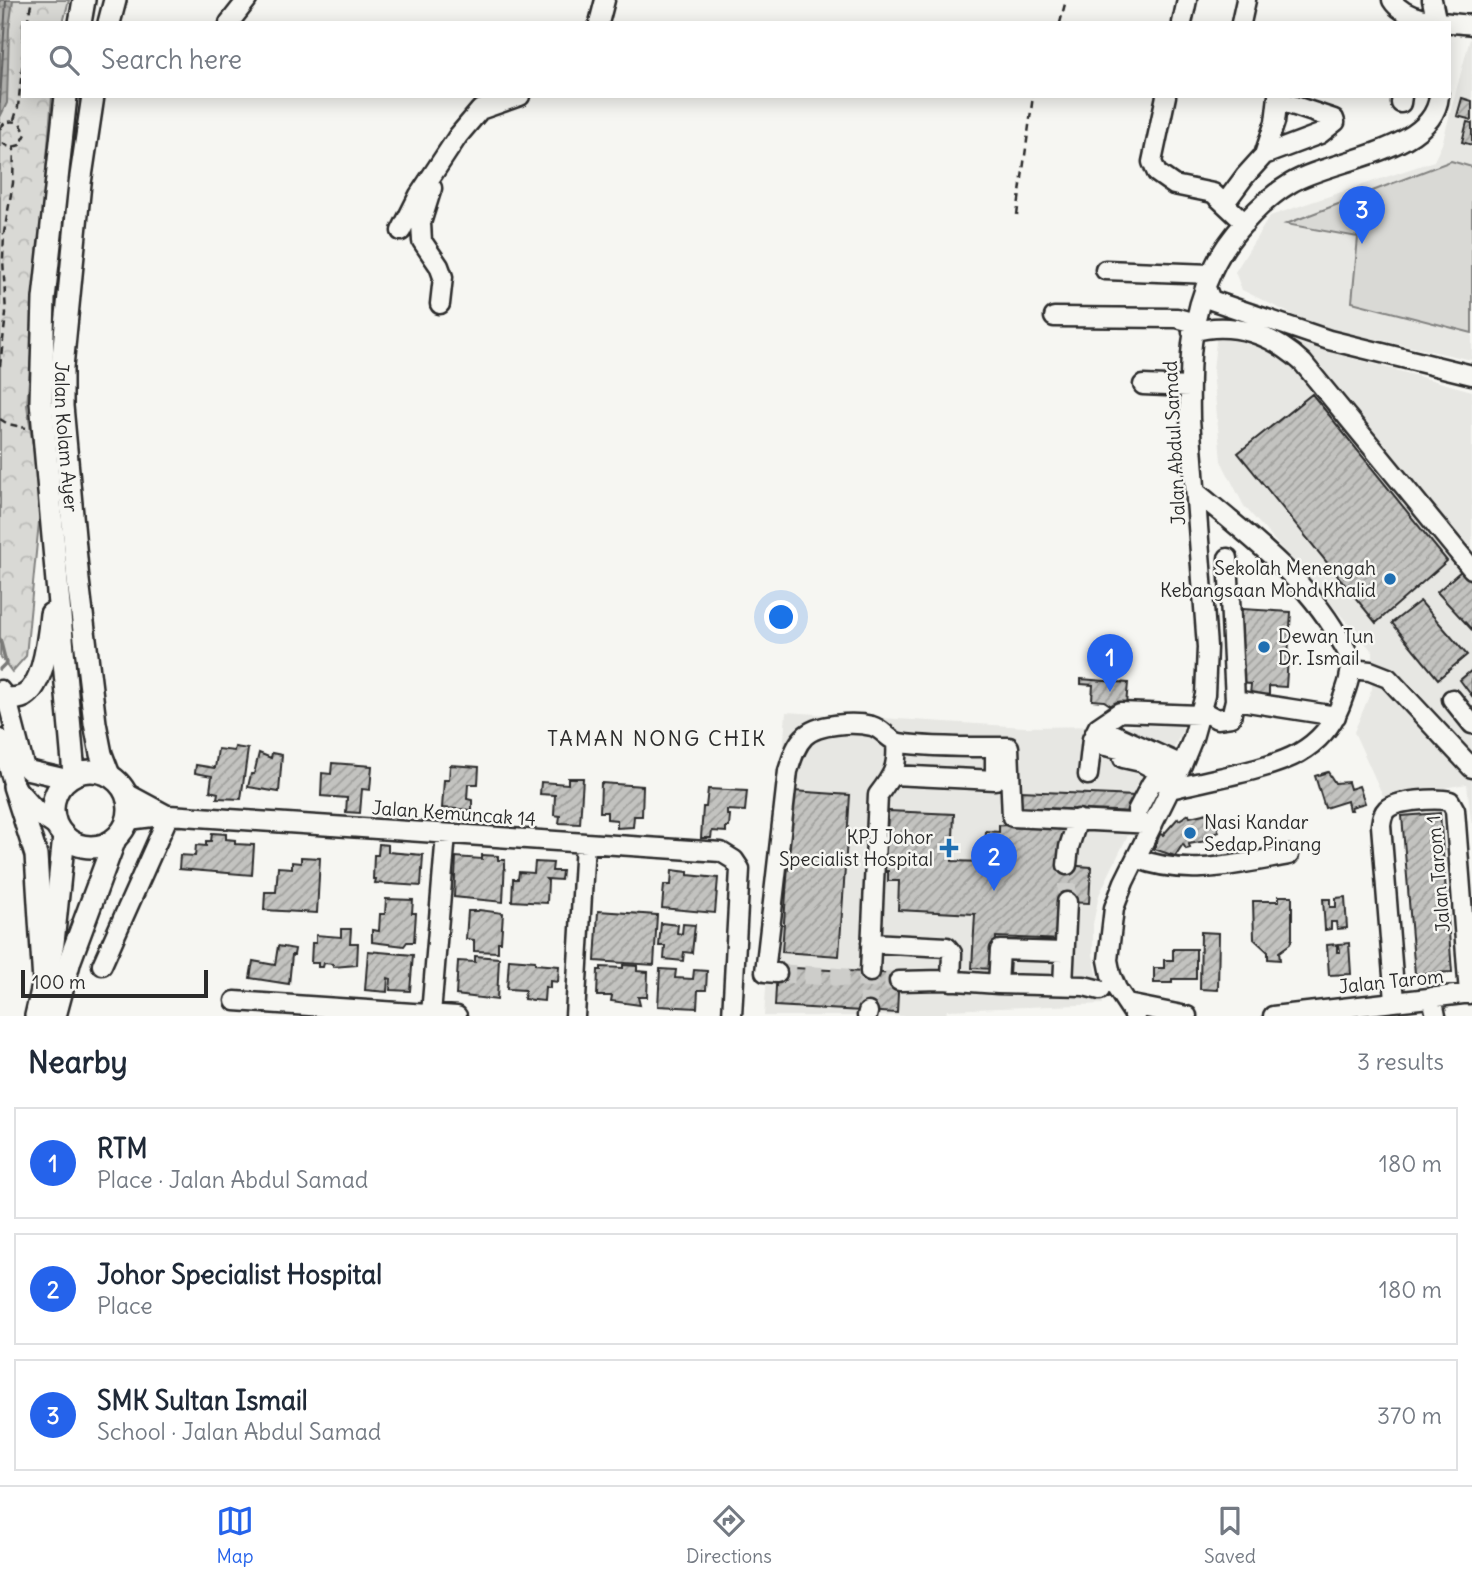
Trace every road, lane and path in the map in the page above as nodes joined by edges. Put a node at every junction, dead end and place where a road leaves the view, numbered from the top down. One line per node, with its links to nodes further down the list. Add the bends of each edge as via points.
1 (32, 0): 11 (path)
2 (115, 0): 12 (main road)
3 (247, 0): 13 (street)
4 (604, 0): 14 (street)
5 (1066, 0): 15 (path)
6 (1187, 0): 16 (street)
7 (1246, 0): 17 (street)
8 (1392, 0): 10 (street)
9 (1432, 0): 18 (street)
10 (1408, 19): 18 (street)
11 (27, 21)
12 (109, 21)
13 (231, 21)
14 (599, 21)
15 (1061, 21)
16 (1182, 21)
17 (1241, 21)
18 (1437, 21)
19 (1451, 23): 20 (street)
20 (1472, 25)
21 (21, 79): 32 (path)
22 (66, 98): 57 (main road, Jalan Kolam Ayer, via 45,288 41,401)
23 (93, 98): 35 (main road, Jalan Kolam Ayer)
24 (101, 98): 35 (street)
25 (514, 98): 38 (street, via 481,110)
26 (1033, 98): 40 (path)
27 (1166, 98): 39 (street, via 1152,162 1157,173 1174,185 1213,193)
28 (1307, 98): 31 (street)
29 (1439, 98): 41 (street, Jalan Abdul Samad, via 1438,107 1421,131 1292,182)
30 (1279, 99): 37 (street); 37 (street, via 1335,122 1320,134)
31 (1345, 111)
32 (14, 120): 33 (path); 36 (path, via 26,134)
33 (0, 130)
34 (0, 139): 36 (path)
35 (86, 146): 70 (main road, Jalan Kolam Ayer, via 65,328 62,407 95,723)
36 (14, 147): 48 (path, via 4,233 6,314)
37 (1264, 155): 39 (street)
38 (433, 174): 42 (street); 45 (street, via 421,232 443,277)
39 (1226, 203): 41 (street)
40 (1017, 215)
41 (1245, 223): 44 (street, Jalan Abdul Samad)
42 (401, 231)
43 (1105, 270): 44 (street)
44 (1208, 281): 47 (street, Jalan Abdul Samad); 49 (street, via 1211,300 1241,312)
45 (440, 304)
46 (1054, 317): 47 (street, via 1177,318)
47 (1193, 328): 51 (street, Jalan Abdul Samad); 56 (street, via 1249,331 1290,351)
48 (0, 366)
49 (1472, 376)
50 (1143, 385): 51 (street)
51 (1189, 387): 54 (street, Jalan Abdul Samad)
52 (0, 419): 53 (path)
53 (25, 428)
54 (1196, 492): 58 (street, via 1312,597 1350,658); 62 (street, Jalan Abdul Samad, via 1207,647)
55 (1228, 558): 61 (street)
56 (1472, 569)
57 (56, 579): 59 (main road, via 38,677 26,695); 73 (main road, Jalan Kolam Ayer)
58 (1350, 669): 63 (street); 69 (street, via 1388,678)
59 (3, 694): 73 (street, via 28,770)
60 (1452, 699): 64 (street)
61 (1235, 700): 62 (street, via 1231,717 1217,719); 63 (street)
62 (1200, 712): 66 (street, via 1120,712); 74 (street, Jalan Abdul Samad)
63 (1336, 716): 74 (street, via 1314,744 1278,762)
64 (1472, 724)
65 (0, 738): 75 (street)
66 (1094, 740): 72 (street); 74 (street, via 1143,755)
67 (896, 742): 68 (street); 71 (street); 94 (street, via 876,727 838,724 817,728 794,753 788,771 765,972)
68 (995, 747): 71 (street, via 995,780); 79 (street, via 1009,747 1012,817)
69 (1472, 768)
70 (109, 775): 73 (main road, via 92,770); 76 (main road)
71 (893, 775): 90 (street, via 878,795)
72 (1088, 775)
73 (70, 777): 82 (main road, via 52,807)
74 (1174, 777): 77 (street, via 1151,784); 81 (street, Jalan Abdul Samad)
75 (14, 786): 82 (street); 97 (main road, via 36,855)
76 (127, 793): 78 (street, Jalan Kemuncak 14); 80 (main road)
77 (1137, 811)
78 (169, 815): 80 (street, Jalan Kemuncak 14); 83 (street, Jalan Kemuncak 14); 92 (street)
79 (1078, 819): 81 (street); 88 (street)
80 (128, 820): 84 (main road)
81 (1153, 824): 87 (street, Jalan Abdul Samad)
82 (61, 832): 84 (main road, via 89,847); 97 (main road, via 53,943)
83 (446, 834): 85 (street, Jalan Kemuncak 14); 106 (street)
84 (115, 839): 108 (main road)
85 (585, 843): 110 (street); 111 (street, Jalan Kemuncak 14, via 721,852 734,860 740,869)
86 (1289, 855): 87 (street, via 1206,869 1171,868)
87 (1136, 858): 103 (street, Jalan Abdul Samad, via 1114,908 1108,960)
88 (1067, 865)
89 (1067, 902): 91 (street)
90 (871, 943): 93 (street); 96 (street, via 947,947 952,953)
91 (1064, 953): 98 (street, via 1000,950); 99 (street)
92 (102, 965)
93 (870, 972)
94 (776, 973)
95 (899, 981): 96 (street)
96 (951, 981): 98 (street)
97 (44, 982): 107 (main road)
98 (998, 984): 100 (street)
99 (1063, 985): 100 (street); 103 (street, via 1084,986)
100 (1038, 986): 103 (street)
101 (1470, 993): 102 (street, Jalan Tarom); 105 (street, Jalan Tarom 1, via 1455,810 1450,801 1440,799 1390,806 1383,813)
102 (1432, 997): 105 (street, Jalan Tarom); 114 (street)
103 (1120, 1000): 112 (street)
104 (235, 1001): 106 (street)
105 (1395, 1001): 113 (street, Jalan Tarom)
106 (431, 1014): 109 (street)
107 (36, 1016)
108 (55, 1016)
109 (457, 1016)
110 (575, 1016)
111 (732, 1016)
112 (1187, 1016)
113 (1273, 1016)
114 (1436, 1016)

